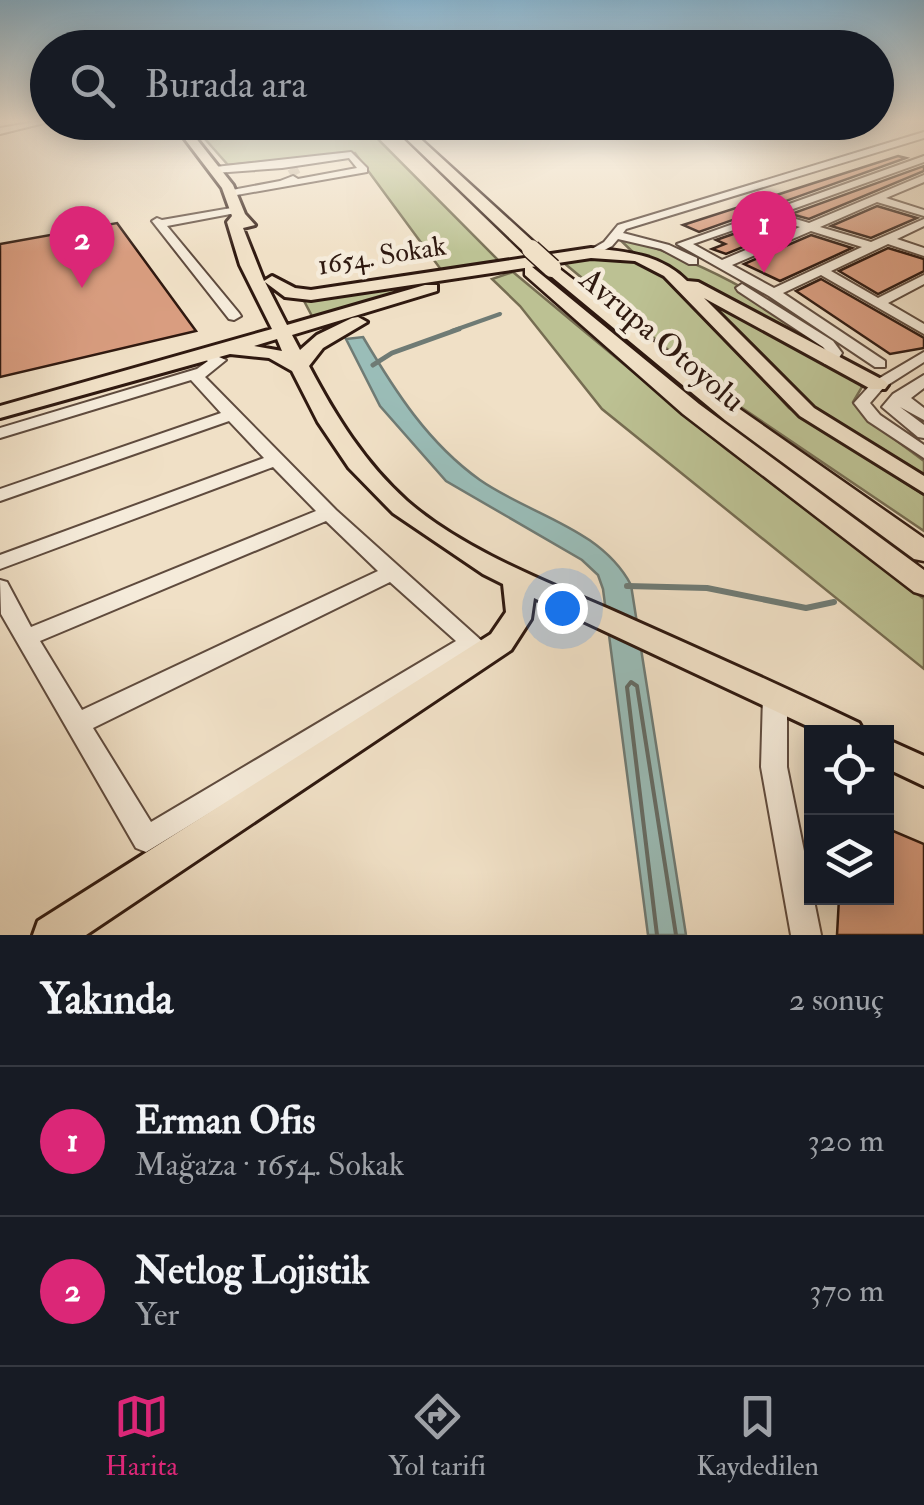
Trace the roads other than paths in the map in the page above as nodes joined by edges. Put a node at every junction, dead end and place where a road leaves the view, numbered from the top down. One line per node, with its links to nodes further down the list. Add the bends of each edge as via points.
1 (212, 166): 9 (main road)
2 (257, 166): 9 (street)
3 (277, 166): 11 (street, via 294,172)
4 (360, 166): 11 (street, via 364,170)
5 (419, 166): 25 (highway, Avrupa Otoyolu)
6 (439, 166): 26 (highway, Avrupa Otoyolu)
7 (826, 166): 19 (street)
8 (910, 166): 12 (street)
9 (215, 170): 14 (main road)
10 (924, 178): 13 (street)
11 (284, 188): 14 (street)
12 (840, 188): 13 (street); 16 (street)
13 (875, 199): 15 (street); 18 (street)
14 (235, 204): 32 (main road); 34 (main road, via 240,247); 36 (street, via 160,224)
15 (924, 213)
16 (768, 214): 18 (street); 27 (street, via 683,244)
17 (924, 222): 20 (street)
18 (808, 228): 21 (street); 27 (street)
19 (614, 234): 23 (street); 24 (street); 41 (street, via 664,247 737,284 828,344 836,353)
20 (888, 240): 21 (street); 22 (street)
21 (874, 247): 28 (street)
22 (924, 252)
23 (591, 253): 24 (main road, 1654. Sokak); 25 (main road, 1654. Sokak)
24 (638, 257): 29 (main road, 1654. Sokak)
25 (507, 258): 26 (highway, Avrupa Otoyolu); 30 (main road, 1654. Sokak); 32 (main road, 1654. Sokak, via 307,296)
26 (538, 262): 57 (highway, Avrupa Otoyolu); 61 (highway, Avrupa Otoyolu, via 691,409)
27 (722, 264): 33 (street)
28 (823, 271): 33 (street); 35 (street)
29 (670, 273): 41 (main road); 54 (main road, 1654. Sokak, via 797,404)
30 (468, 278): 38 (main road, 1654. Sokak); 43 (main road, via 324,338)
31 (924, 279): 35 (street)
32 (272, 281): 38 (main road)
33 (774, 293): 42 (street)
34 (266, 300): 38 (main road); 40 (main road, via 262,327)
35 (878, 303): 37 (street)
36 (234, 316)
37 (924, 330)
38 (289, 331): 40 (main road, 1654. Sokak); 43 (main road)
39 (924, 356): 45 (street)
40 (212, 357): 43 (main road, via 273,353); 47 (main road); 48 (street); 50 (street)
41 (830, 361): 45 (main road)
42 (880, 364)
43 (300, 367): 60 (main road, via 328,422 376,485 442,538)
44 (924, 380): 46 (street)
45 (878, 385): 52 (street, via 864,398 865,410)
46 (899, 397): 49 (street); 51 (street, via 892,410)
47 (0, 412)
48 (231, 414): 53 (street); 55 (street)
49 (924, 416)
50 (0, 433)
51 (924, 433)
52 (924, 453)
53 (274, 460): 56 (street); 58 (street)
54 (924, 486)
55 (0, 495)
56 (326, 514): 59 (street); 63 (street)
57 (924, 552)
58 (0, 562)
59 (390, 574): 65 (street); 65 (street, via 472,642 146,840)
60 (514, 578): 64 (main road); 69 (main road, via 523,604 502,642)
61 (924, 584)
62 (0, 588): 63 (street)
63 (26, 638): 65 (street)
64 (775, 696): 66 (main road); 70 (street, via 774,767)
65 (77, 724)
66 (834, 725)
67 (894, 756): 68 (main road)
68 (924, 772)
69 (52, 935)
70 (806, 935)

